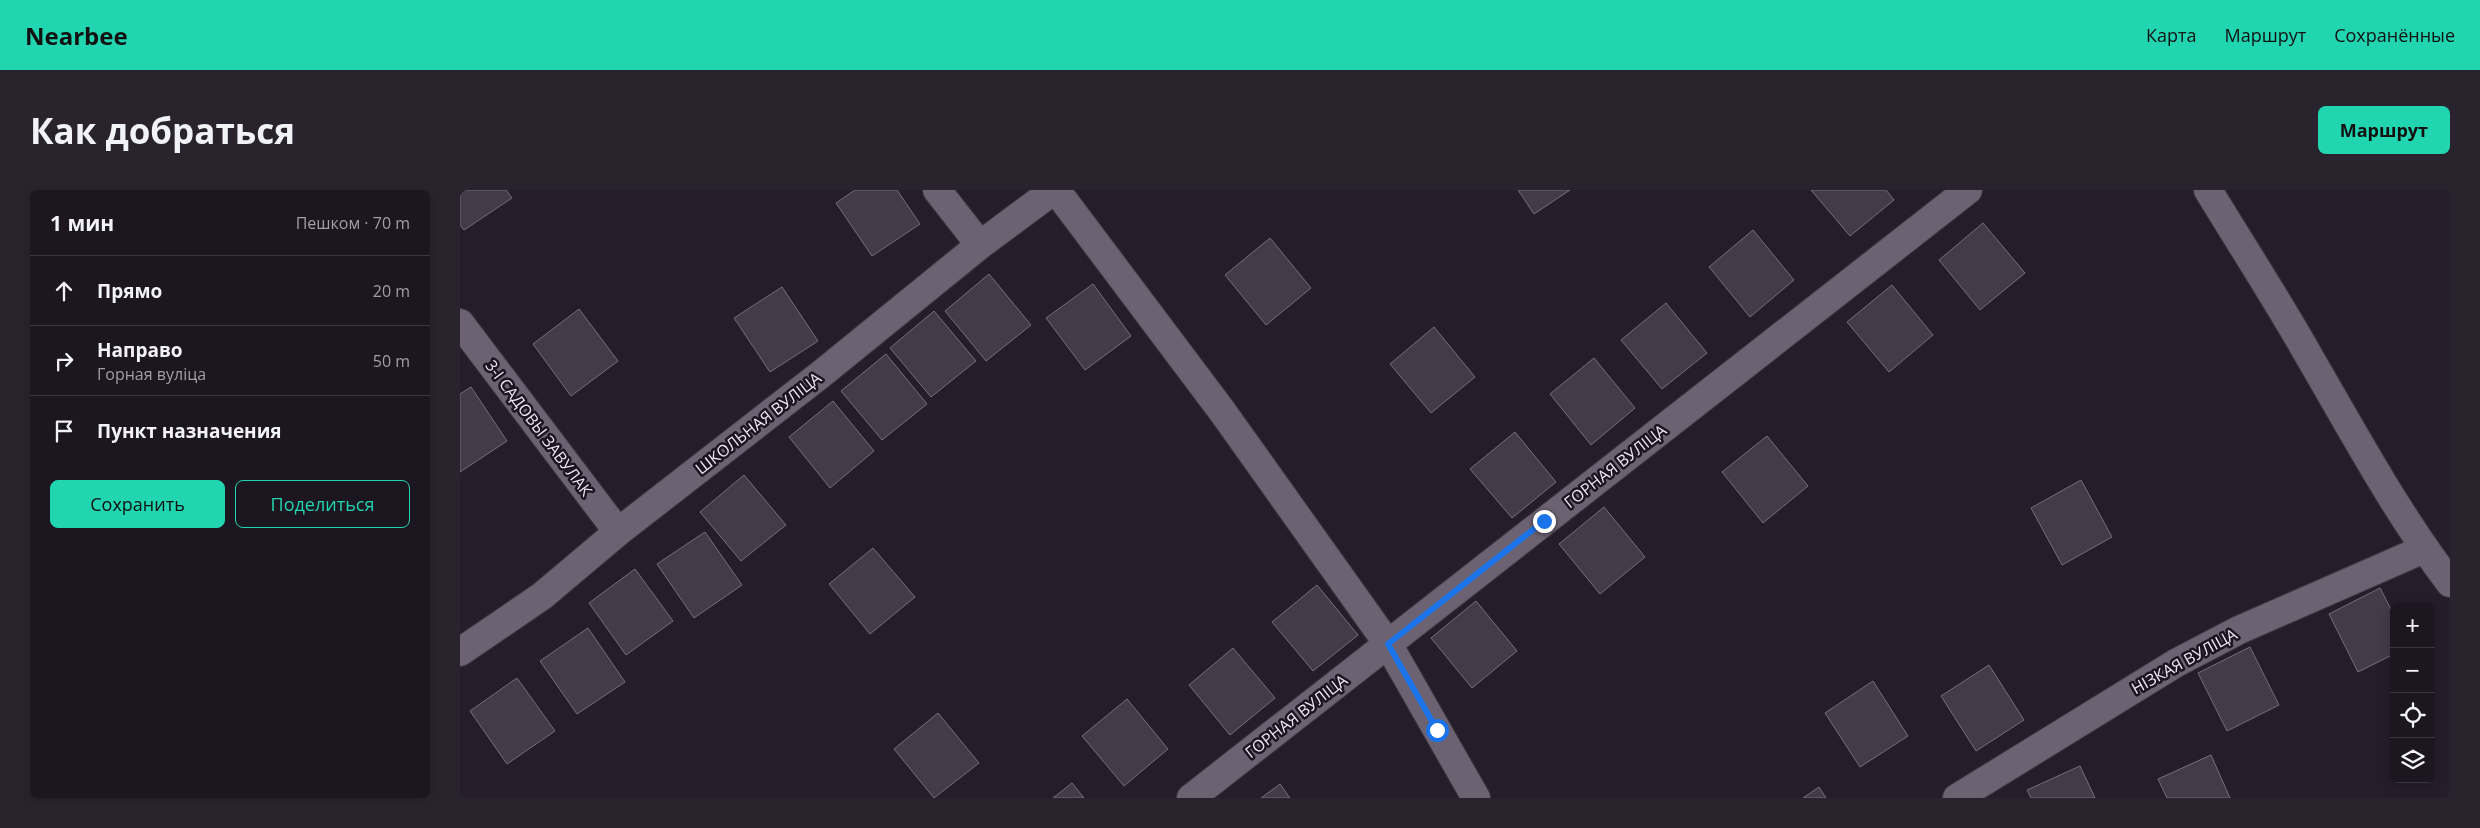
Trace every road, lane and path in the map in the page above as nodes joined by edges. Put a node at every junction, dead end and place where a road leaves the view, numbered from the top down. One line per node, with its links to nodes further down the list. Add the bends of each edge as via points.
1 (938, 190): 5 (street)
2 (1055, 190): 5 (street, ШКОЛЬНАЯ ВУЛІЦА); 10 (street, via 1222,412)
3 (1968, 190): 10 (street, ГОРНАЯ ВУЛІЦА)
4 (2208, 190): 8 (street, via 2389,496)
5 (980, 245): 7 (street, ШКОЛЬНАЯ ВУЛІЦА)
6 (460, 323): 7 (street, 3-І САДОВЫ ЗАВУЛАК)
7 (618, 532): 11 (street, ШКОЛЬНАЯ ВУЛІЦА, via 542,596)
8 (2424, 549): 9 (street); 14 (street, НІЗКАЯ ВУЛІЦА, via 2239,630 2176,663)
9 (2450, 583)
10 (1388, 644): 12 (street, ГОРНАЯ ВУЛІЦА); 13 (street)
11 (460, 652)
12 (1191, 798)
13 (1476, 798)
14 (1957, 798)

